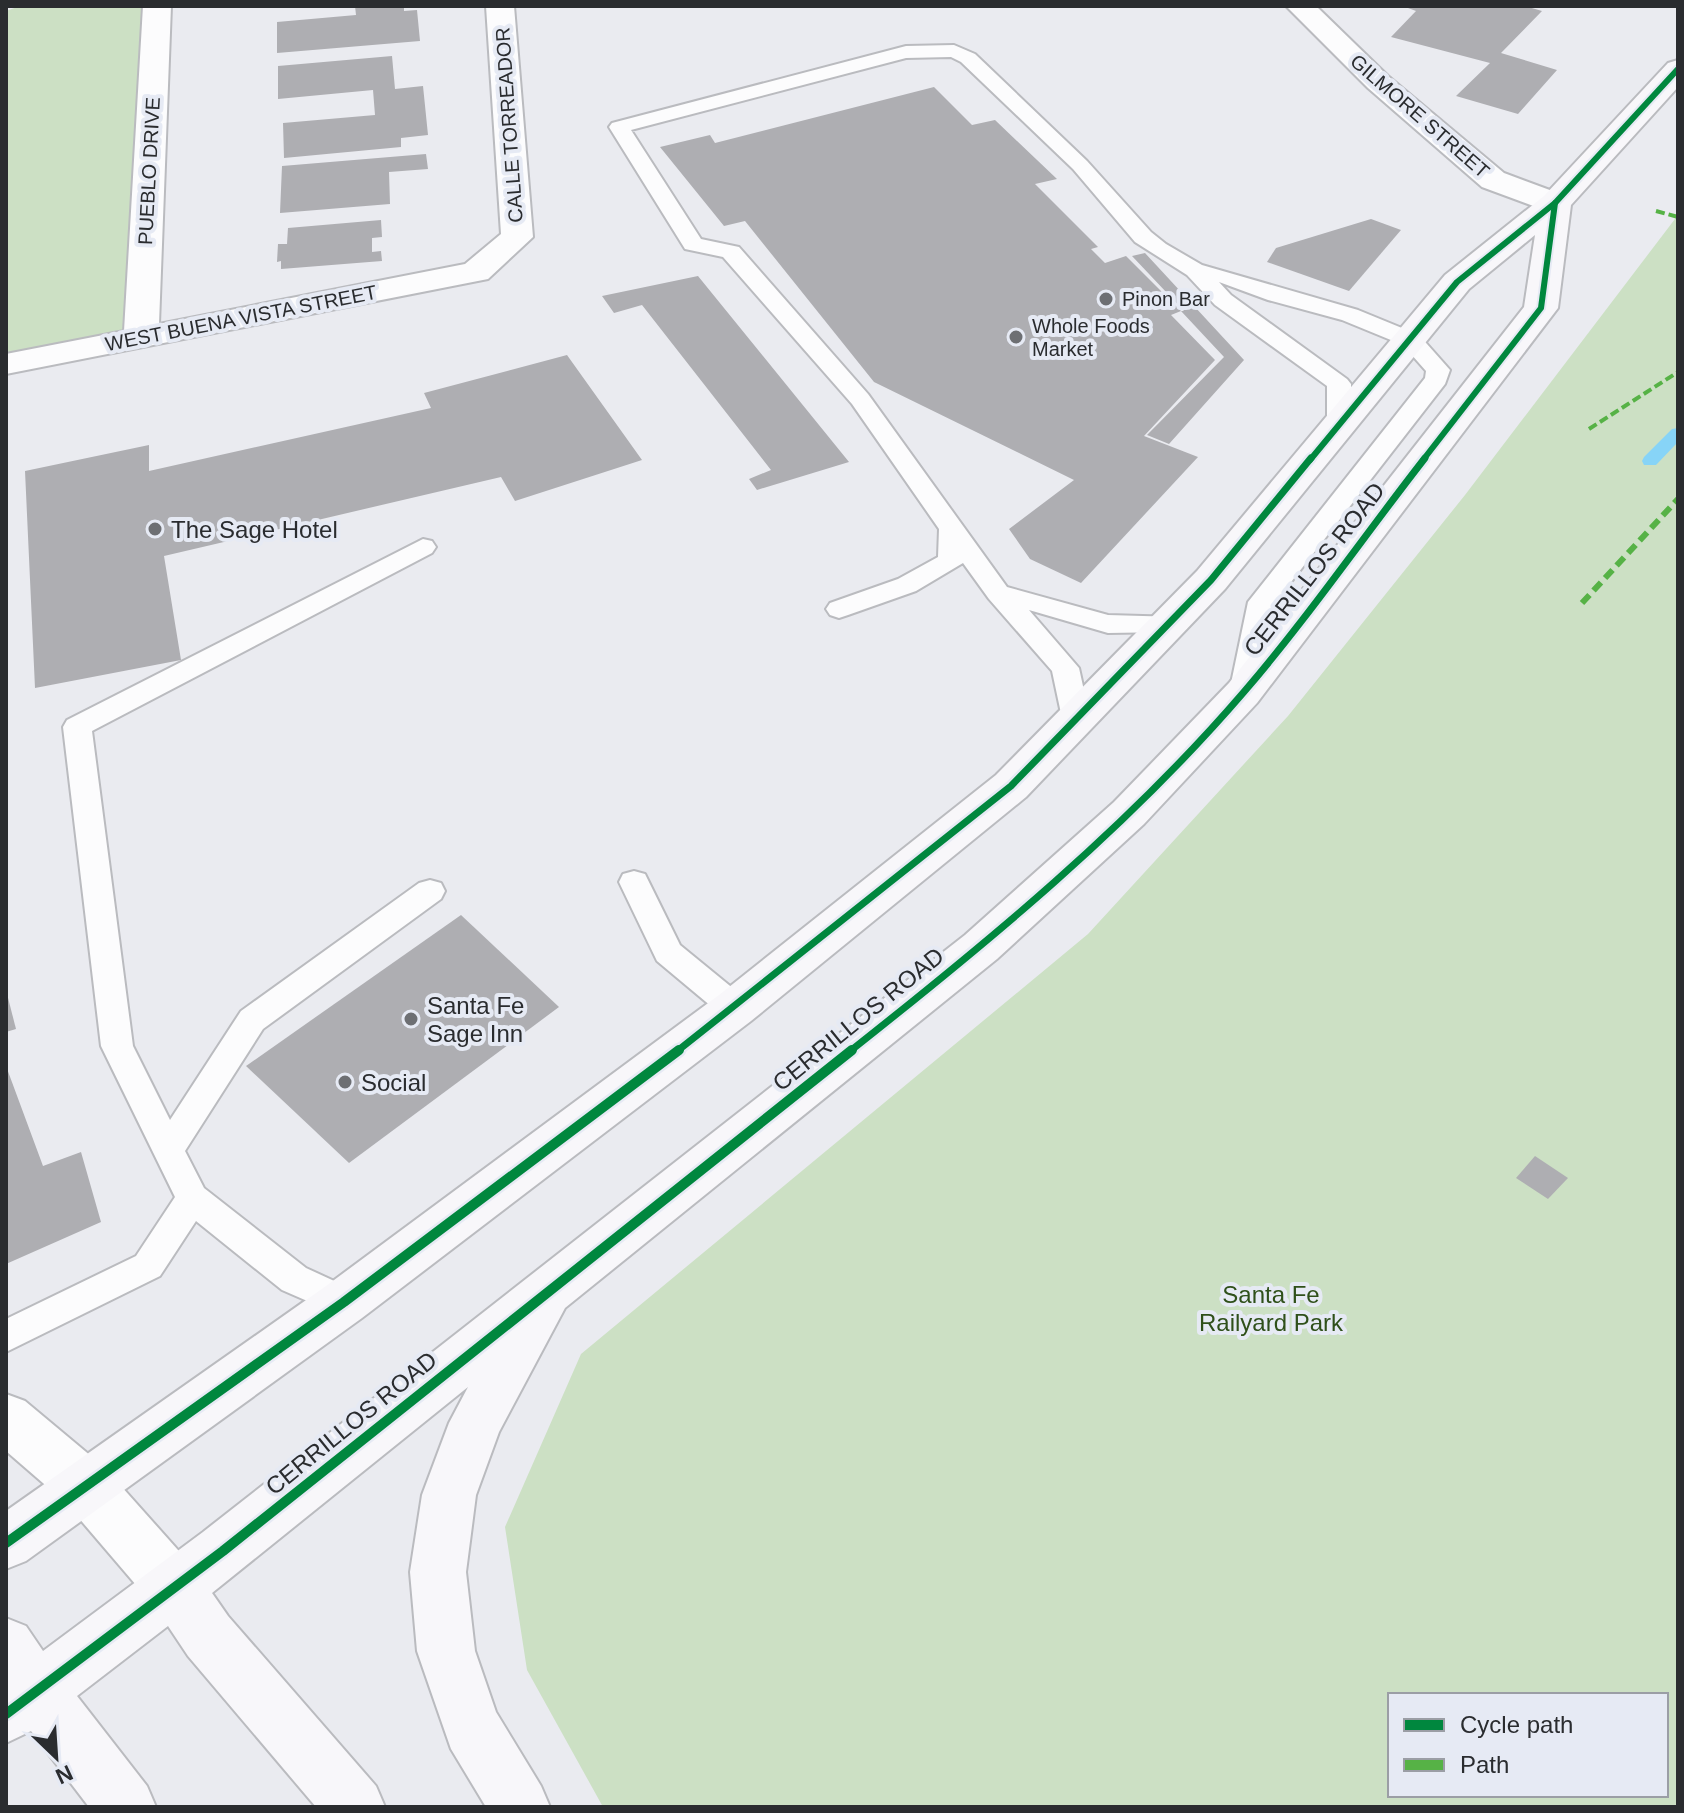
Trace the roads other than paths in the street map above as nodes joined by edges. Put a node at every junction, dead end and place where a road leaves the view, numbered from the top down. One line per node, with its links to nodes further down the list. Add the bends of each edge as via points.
1 (157, 6): 8 (street, PUEBLO DRIVE)
2 (500, 6): 7 (street, CALLE TORREADOR, via 517,237)
3 (1300, 6): 5 (street, GILMORE STREET, via 1378,82 1493,180)
4 (1678, 69): 5 (main road)
5 (1555, 203): 9 (main road, via 1457,282); 17 (main road, CERRILLOS ROAD, via 1541,308)
6 (1195, 270): 9 (lane, via 1350,315); 11 (lane, via 1223,300 1339,384); 12 (lane, via 1143,237 1080,165 968,58 954,51 906,52 619,127 693,244 731,252 860,399)
7 (476, 272): 8 (street, WEST BUENA VISTA STREET)
8 (141, 337): 10 (street, WEST BUENA VISTA STREET)
9 (1411, 340): 11 (main road); 17 (lane, via 1438,370 1437,379 1261,602)
10 (6, 364)
11 (1339, 423): 16 (main road, via 1211,580)
12 (952, 529): 14 (lane); 15 (lane, via 951,561 907,585)
13 (423, 547): 22 (lane, via 77,727 117,1046)
14 (998, 593): 16 (lane, via 1108,624); 18 (lane, via 1065,668)
15 (839, 609)
16 (1169, 623): 18 (main road)
17 (1243, 693): 24 (main road, CERRILLOS ROAD, via 1129,813 981,947)
18 (1076, 718): 21 (main road, via 1011,786)
19 (634, 882): 21 (lane, via 668,953)
20 (430, 891): 22 (lane, via 252,1020)
21 (735, 1008): 25 (main road)
22 (169, 1149): 23 (lane)
23 (192, 1198): 25 (lane, via 294,1279); 26 (lane, via 148,1266)
24 (550, 1290): 30 (main road, CERRILLOS ROAD); 34 (main road, via 476,1423 449,1495 438,1572 446,1651 472,1728)
25 (344, 1302): 28 (main road)
26 (6, 1336)
27 (6, 1418): 28 (street)
28 (85, 1485): 29 (main road); 30 (street)
29 (6, 1543)
30 (174, 1587): 31 (main road, CERRILLOS ROAD); 33 (main road, via 208,1636)
31 (16, 1684): 32 (main road)
32 (126, 1807)
33 (355, 1807)
34 (520, 1807)

